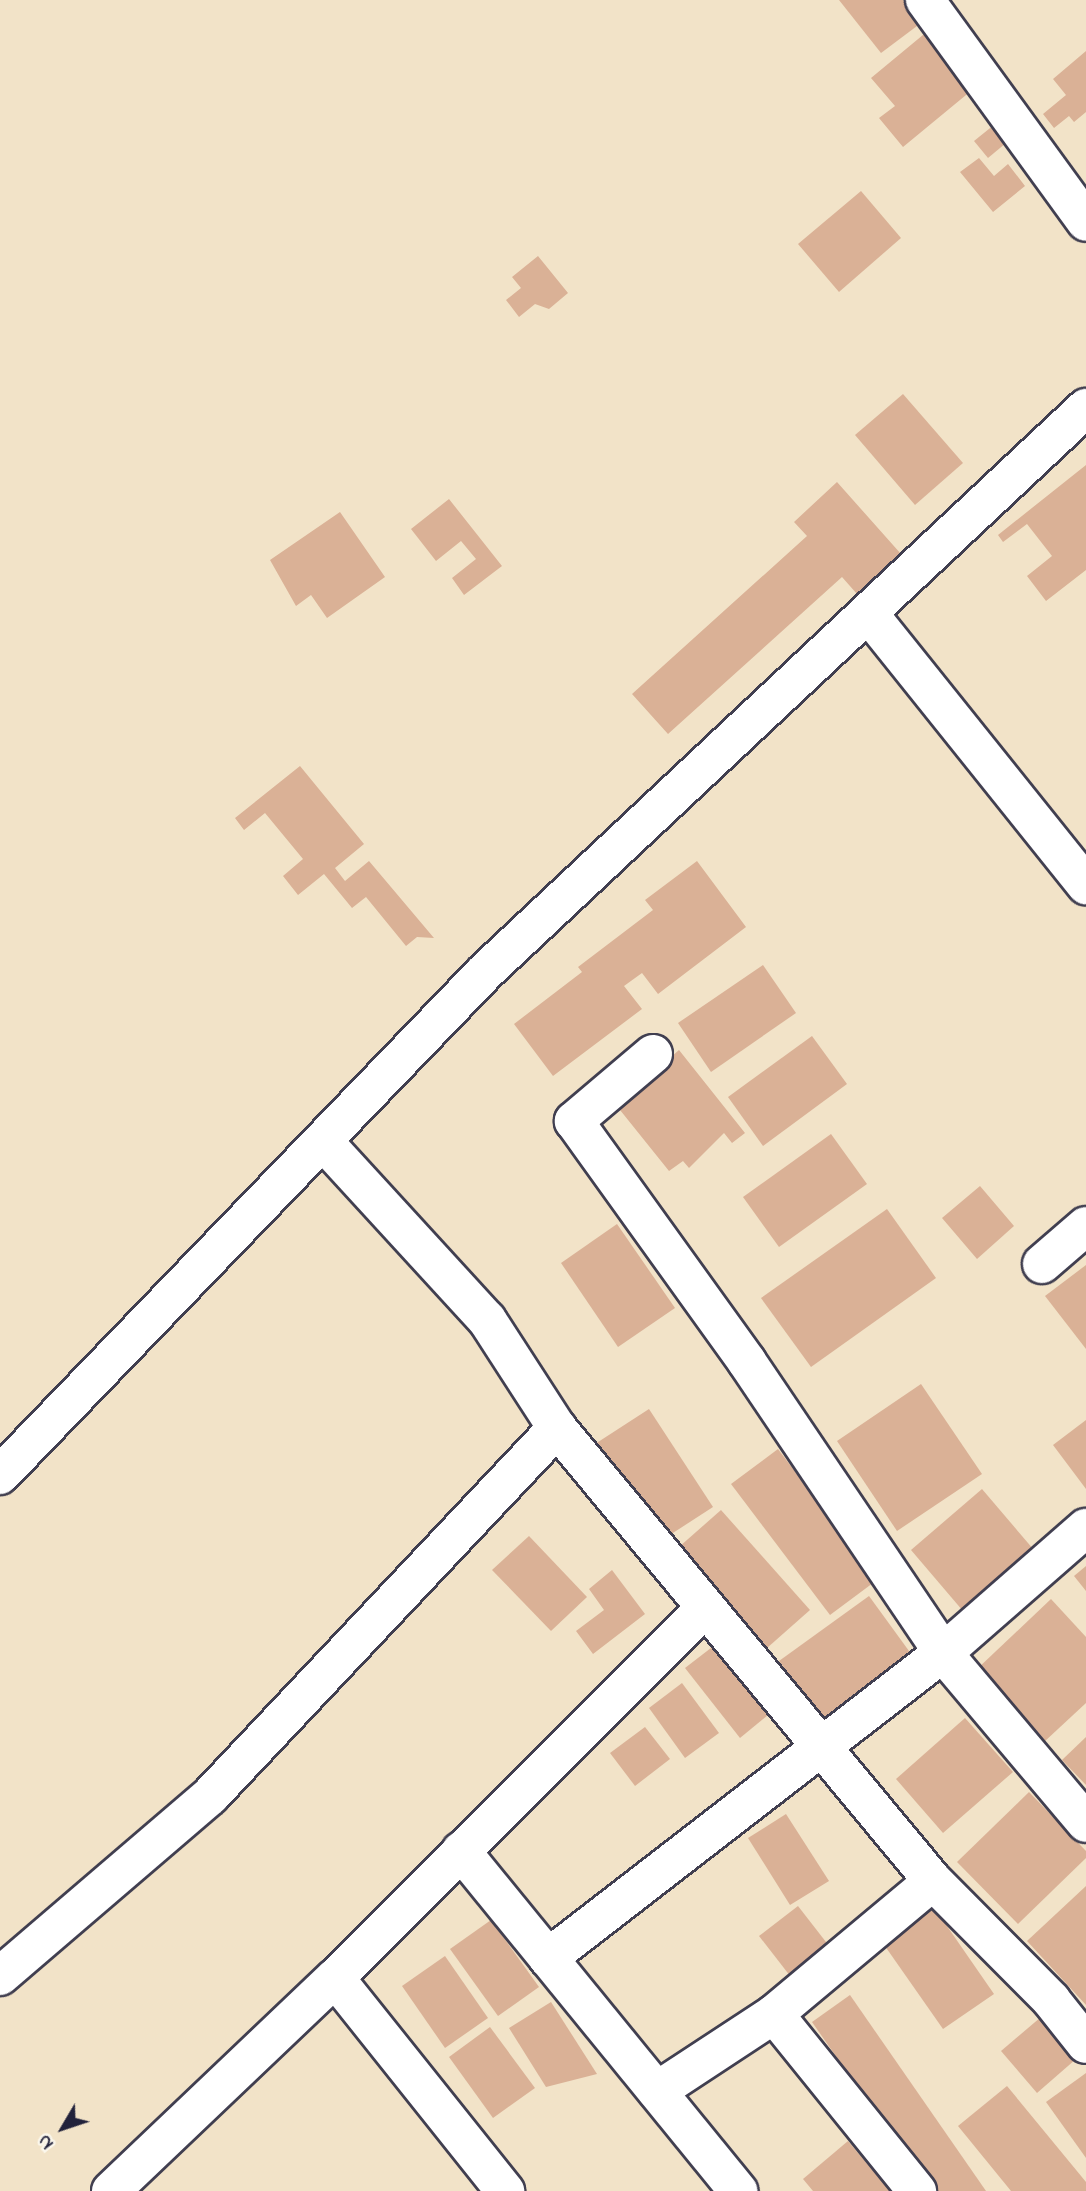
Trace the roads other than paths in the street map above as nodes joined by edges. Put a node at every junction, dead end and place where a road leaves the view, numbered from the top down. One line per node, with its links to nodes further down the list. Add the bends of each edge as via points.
1 (925, 0): 2 (street)
2 (1086, 222)
3 (1086, 408): 4 (street)
4 (868, 613): 5 (street); 7 (street, via 486,971)
5 (1086, 885)
6 (653, 1054): 14 (street, via 574,1121 747,1362)
7 (323, 1140): 10 (street, via 486,1320); 11 (street)
8 (1086, 1226): 9 (street)
9 (1042, 1264)
10 (557, 1428): 13 (street); 20 (street, via 210,1796)
11 (0, 1475)
12 (1086, 1528): 14 (street)
13 (704, 1609): 15 (street); 17 (street)
14 (943, 1653): 15 (street); 16 (street)
15 (823, 1746): 18 (street); 19 (street)
16 (1086, 1823)
17 (461, 1851): 19 (street); 21 (street)
18 (933, 1881): 22 (street); 23 (street, via 1051,2000)
19 (548, 1958): 24 (street)
20 (0, 1976)
21 (335, 1978): 25 (street); 26 (street)
22 (774, 2014): 24 (street); 28 (street)
23 (1086, 2044)
24 (657, 2091): 27 (street)
25 (111, 2191)
26 (505, 2191)
27 (738, 2191)
28 (917, 2191)

